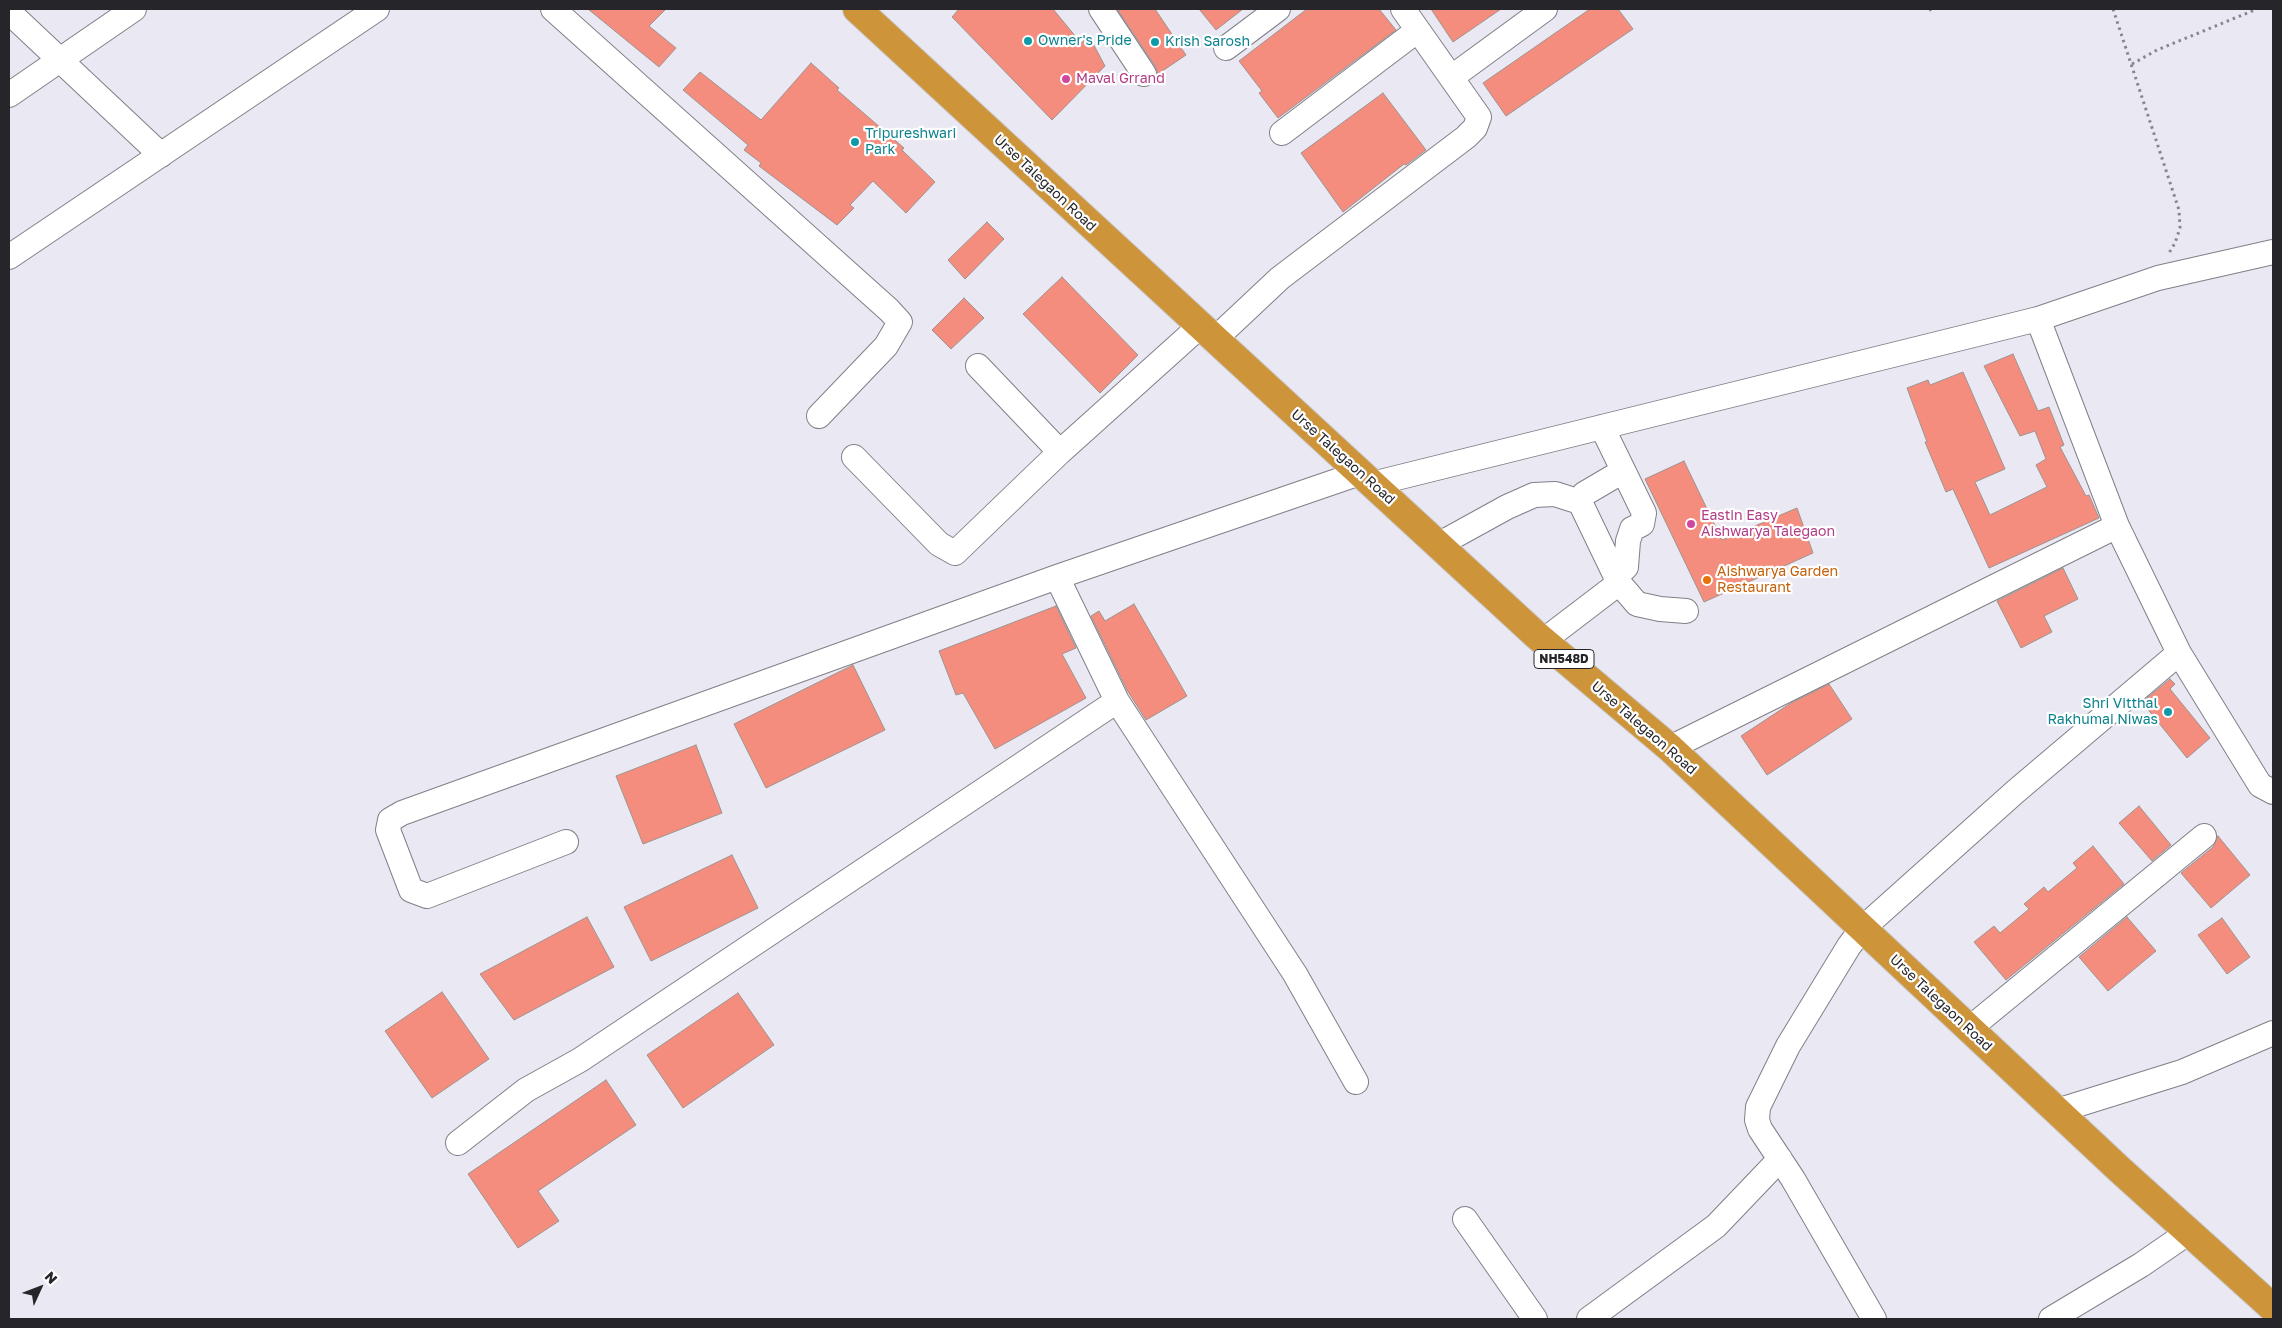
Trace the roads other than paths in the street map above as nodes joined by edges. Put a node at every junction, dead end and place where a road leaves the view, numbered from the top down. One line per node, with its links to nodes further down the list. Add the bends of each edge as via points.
1 (134, 9): 12 (street)
2 (377, 9): 17 (street)
3 (553, 9): 23 (street, via 900,322 886,346)
4 (857, 9): 21 (highway, Urse Talegaon Road / NH548D)
5 (1101, 9): 13 (street)
6 (1278, 9): 11 (street)
7 (1403, 9): 10 (street)
8 (1544, 9): 14 (street)
9 (9, 12): 12 (street)
10 (1418, 30): 14 (street); 16 (street)
11 (1226, 48)
12 (60, 60): 15 (street); 17 (street)
13 (1144, 74)
14 (1452, 77): 21 (street, via 1479,117 1466,138)
15 (9, 95)
16 (1282, 133)
17 (161, 155): 19 (street)
18 (2273, 252): 20 (street, via 2158,278)
19 (9, 257)
20 (2038, 319): 24 (street); 30 (street)
21 (1207, 333): 25 (street); 28 (highway, Urse Talegaon Road / NH548D)
22 (978, 366): 25 (street)
23 (819, 416)
24 (1602, 427): 27 (street); 28 (street)
25 (1060, 452): 26 (street, via 954,553 939,544)
26 (854, 457)
27 (1623, 470): 29 (street, via 1584,494); 33 (street, via 1644,513 1642,524 1632,529 1626,568)
28 (1366, 478): 31 (highway, Urse Talegaon Road / NH548D); 32 (street)
29 (1580, 502): 31 (street, via 1555,494 1534,495); 33 (street)
30 (2117, 526): 36 (street); 38 (street)
31 (1438, 545): 35 (highway, Urse Talegaon Road / NH548D)
32 (1057, 577): 37 (street); 41 (street, via 402,813 390,820 388,830 411,890 427,896)
33 (1617, 580): 34 (street, via 1637,604); 35 (street)
34 (1686, 611)
35 (1543, 641): 38 (highway, Urse Talegaon Road / NH548D)
36 (2179, 653): 39 (street, via 2260,785); 42 (street, via 2014,792)
37 (1117, 701): 45 (street, via 1295,974); 47 (street, via 580,1060 526,1090)
38 (1670, 748): 42 (highway, Urse Talegaon Road / NH548D)
39 (2273, 792)
40 (2204, 836): 43 (street)
41 (566, 842)
42 (1862, 929): 43 (highway, Urse Talegaon Road / NH548D); 48 (street, via 1788,1046 1758,1107 1760,1129)
43 (1968, 1028): 46 (highway, Urse Talegaon Road / NH548D)
44 (2273, 1033): 46 (street, via 2182,1072)
45 (1356, 1082)
46 (2057, 1110): 50 (highway, Urse Talegaon Road / NH548D)
47 (458, 1143)
48 (1780, 1159): 52 (street, via 1716,1226); 54 (street)
49 (1465, 1219): 53 (street)
50 (2189, 1232): 51 (highway, Urse Talegaon Road / NH548D); 55 (street)
51 (2273, 1308)
52 (1601, 1316)
53 (1536, 1319)
54 (1874, 1319)
55 (2051, 1319)

